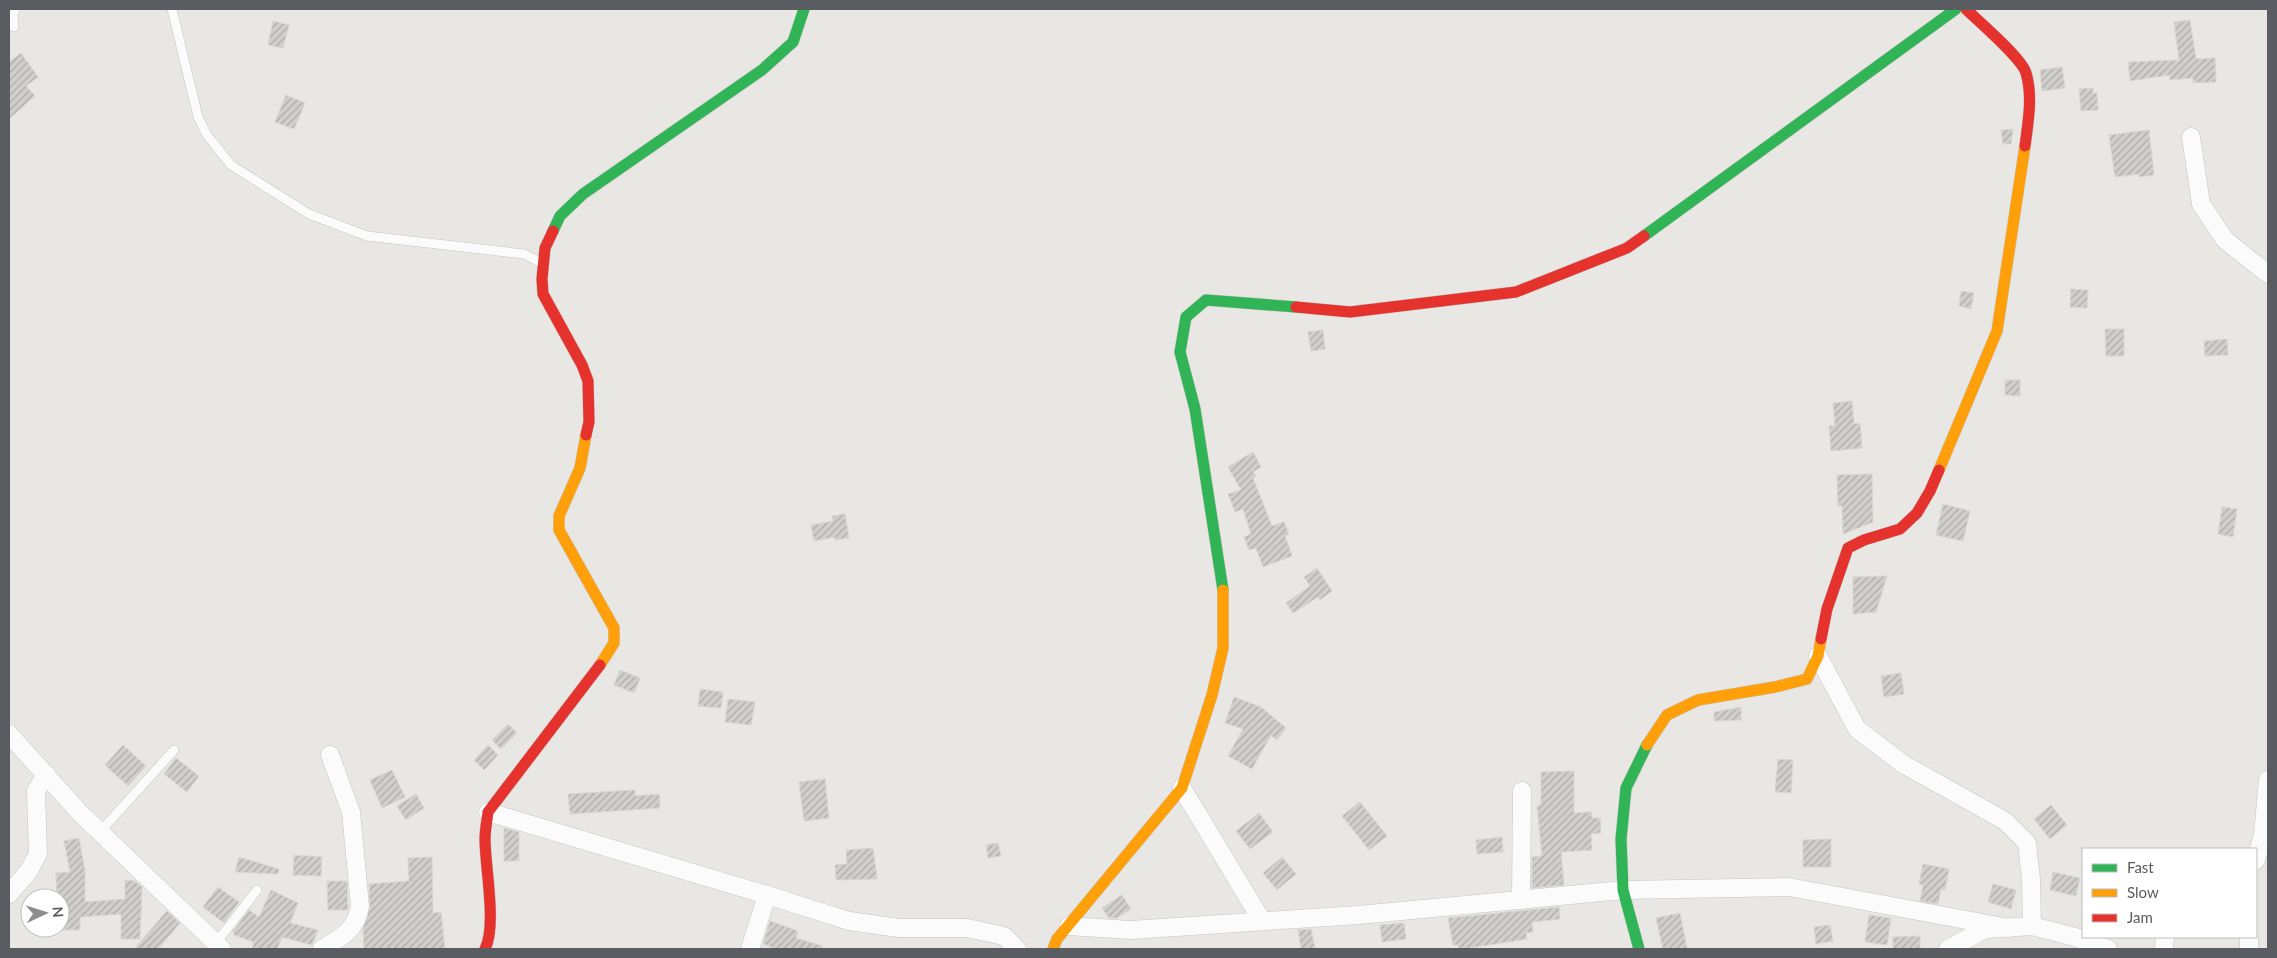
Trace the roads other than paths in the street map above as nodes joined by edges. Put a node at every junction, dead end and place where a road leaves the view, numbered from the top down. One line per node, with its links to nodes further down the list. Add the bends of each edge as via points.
1 (15, 9): 6 (lane, via 14,27)
2 (172, 9): 8 (lane, via 198,117 231,165 309,214 367,236 524,254)
3 (804, 9): 8 (street, via 792,42 762,70 584,194 560,216 545,248)
4 (1956, 9): 16 (street, via 1627,248 1516,292 1350,312 1206,300 1186,317 1180,352 1195,409 1224,598 1223,648 1212,695)
5 (1966, 9): 10 (street, via 2018,60 2026,72 2029,91 2027,144 1998,331 1930,491 1917,513 1900,529 1848,548 1827,609)
6 (9, 20)
7 (2191, 137): 9 (street, via 2201,204 2225,240)
8 (544, 264): 18 (street, via 543,294 588,381 589,422 582,459 559,516 559,530 614,628 614,643)
9 (2268, 274)
10 (1818, 656): 22 (street, via 1808,679 1698,700 1667,715 1642,753 1626,788 1621,839); 28 (street, via 1857,729 1903,764 2005,821 2027,843)
11 (9, 734): 14 (street)
12 (174, 750): 19 (lane)
13 (330, 755): 31 (street, via 351,812 360,906 358,919 342,937)
14 (46, 774): 19 (street); 23 (street, via 36,791 38,854)
15 (2268, 780): 20 (street, via 2263,834)
16 (1182, 788): 26 (street); 27 (street)
17 (1522, 791): 25 (street)
18 (488, 812): 24 (street); 32 (street, via 484,839 489,888 489,941)
19 (100, 832): 30 (street)
20 (2257, 856)
21 (257, 890): 30 (lane)
22 (1623, 890): 25 (street); 29 (street, via 1789,886); 36 (street)
23 (9, 894)
24 (767, 894): 33 (street); 34 (street, via 849,921 899,928 967,928 1004,936)
25 (1521, 900): 26 (street)
26 (1262, 921): 27 (street, via 1130,930)
27 (1069, 926): 35 (street)
28 (2032, 926): 29 (street); 38 (street)
29 (2009, 928): 37 (street, via 1985,929)
30 (219, 946)
31 (322, 949)
32 (485, 949)
33 (750, 949)
34 (1017, 949)
35 (1053, 949)
36 (1639, 949)
37 (1951, 949)
38 (2108, 949)

